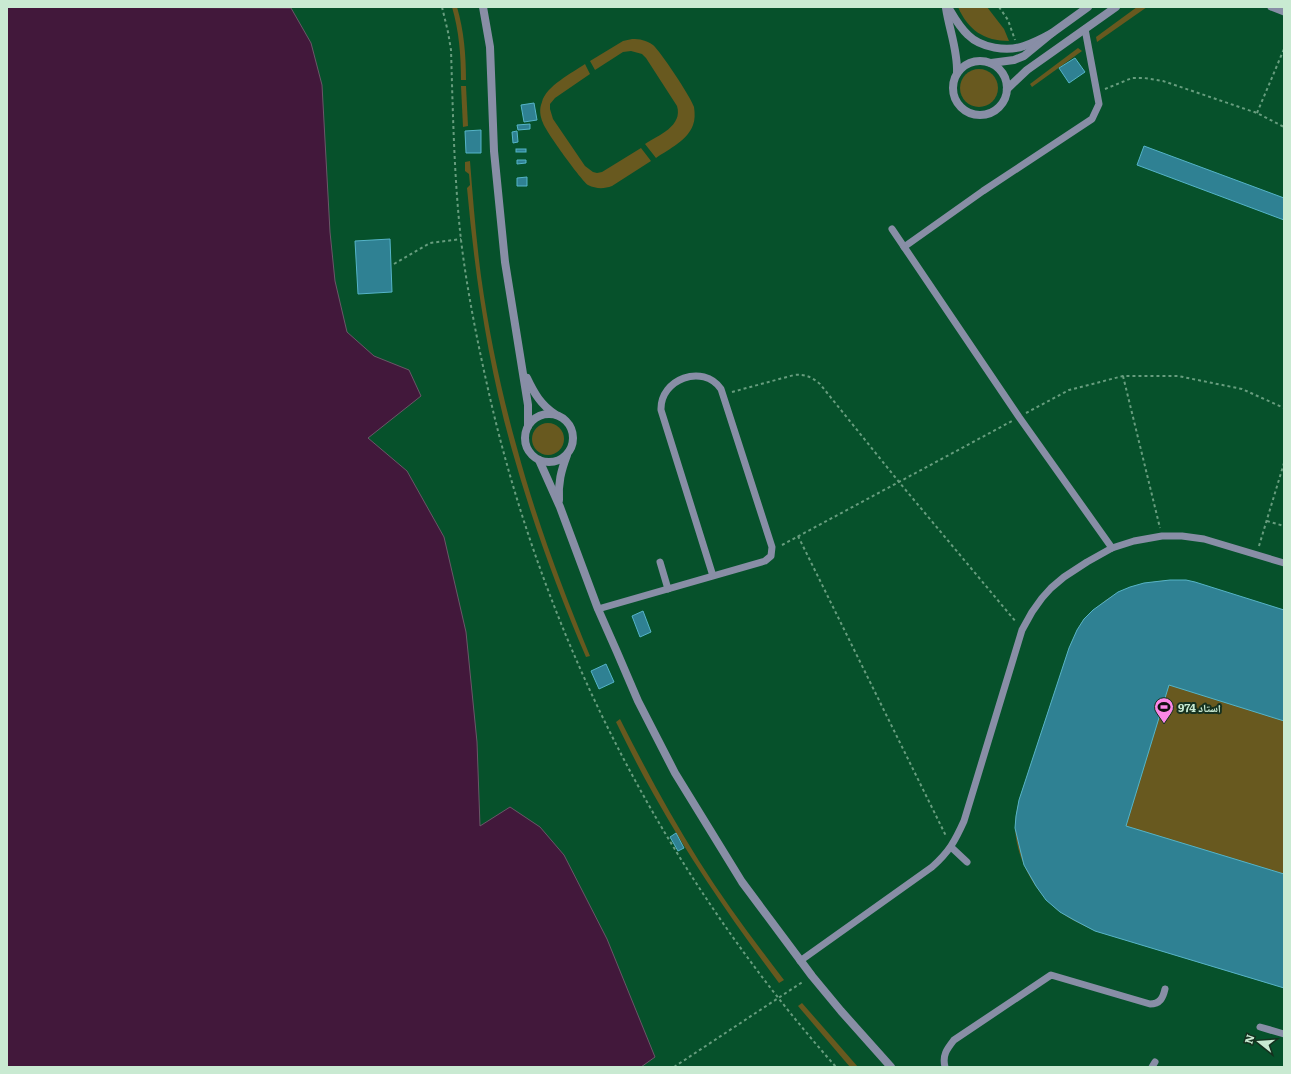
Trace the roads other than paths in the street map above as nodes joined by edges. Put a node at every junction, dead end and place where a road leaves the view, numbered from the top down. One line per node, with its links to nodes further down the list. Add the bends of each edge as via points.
1 (483, 7): 14 (street, via 490,47 494,151 504,262)
2 (947, 7): 8 (street, via 969,36 982,44 996,48 1024,46); 10 (street, via 956,51)
3 (1088, 7): 8 (street)
4 (1116, 7): 7 (street)
5 (1271, 7): 6 (lane)
6 (1284, 12)
7 (1085, 29): 11 (street, via 1027,70); 13 (lane, via 1099,104 1092,119 982,191)
8 (1052, 33): 9 (street, via 1031,52 1020,58)
9 (992, 63): 10 (street, via 979,60 972,62 961,68); 11 (street, via 1003,74)
10 (957, 74): 11 (street, via 954,80 954,97 964,110 971,113 980,115 995,110 1001,104)
11 (1007, 89)
12 (892, 229): 13 (lane)
13 (904, 248): 20 (lane)
14 (523, 371): 15 (street, via 535,395 546,408); 16 (street)
15 (557, 415): 16 (street, via 541,415); 17 (street, via 570,425 573,432 571,448)
16 (528, 426): 18 (street, via 525,441 527,449)
17 (567, 455): 18 (street, via 554,462); 19 (street, via 560,473)
18 (538, 460): 19 (street)
19 (560, 507): 25 (street)
20 (1112, 548): 22 (lane, via 1162,536 1182,536 1204,539); 26 (lane, via 1064,577 1051,588 1022,630 964,821)
21 (660, 562): 24 (lane)
22 (1284, 563)
23 (713, 576): 23 (lane, via 662,417 661,403 666,392 684,377 700,376 719,386 772,547 772,552 765,561); 24 (lane)
24 (668, 589): 25 (lane)
25 (598, 609): 28 (street, via 638,701 675,773 742,882)
26 (951, 847): 27 (lane); 28 (lane, via 932,867)
27 (967, 862)
28 (800, 961): 32 (street)
29 (1165, 989): 33 (lane, via 1161,1000 1150,1004 1051,975 954,1040 945,1052)
30 (1260, 1027): 31 (lane)
31 (1284, 1034)
32 (891, 1067)
33 (945, 1067)

